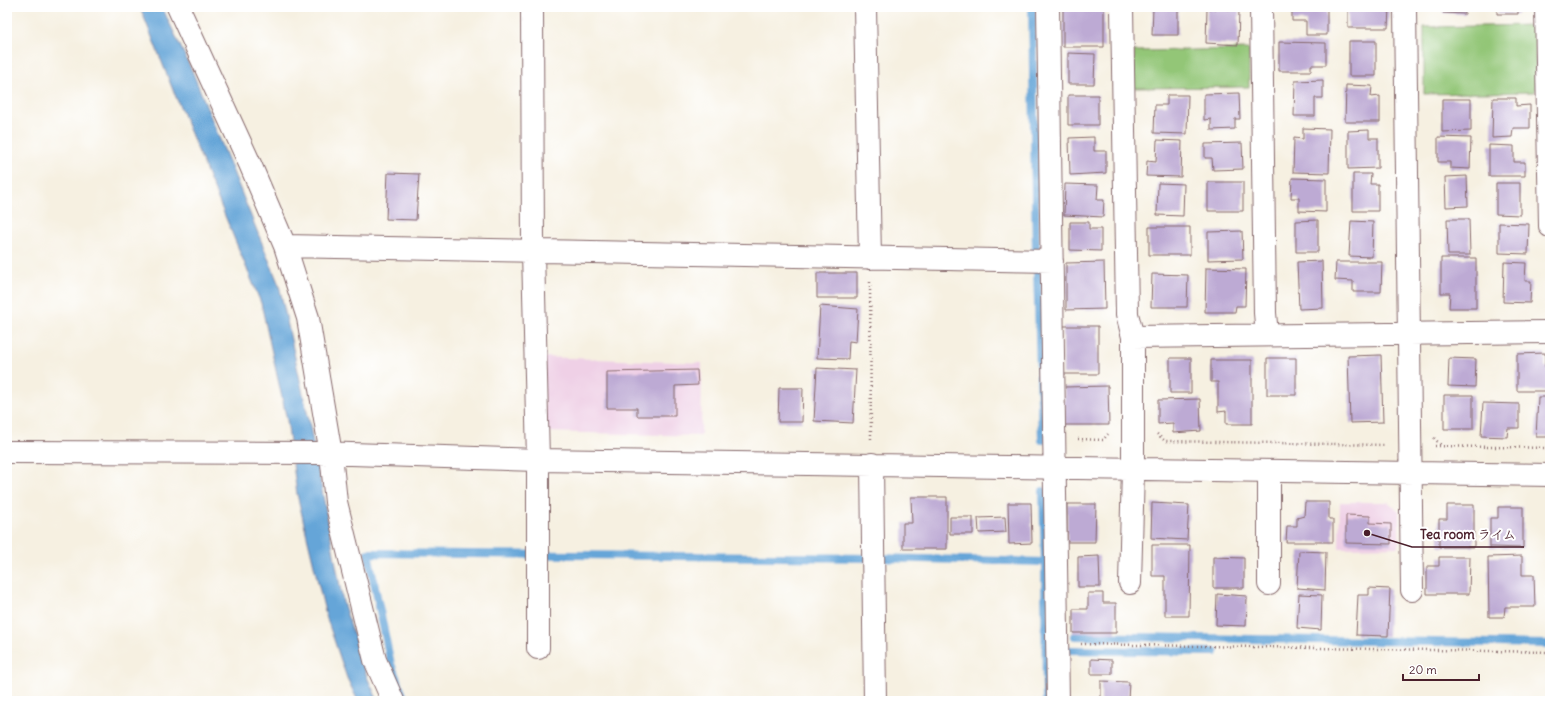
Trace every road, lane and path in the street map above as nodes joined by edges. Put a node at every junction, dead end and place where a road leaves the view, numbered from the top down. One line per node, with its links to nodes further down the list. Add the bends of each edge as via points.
1 (178, 7): 10 (street)
2 (532, 7): 11 (street)
3 (865, 7): 12 (street)
4 (1048, 7): 13 (street)
5 (1122, 7): 17 (street, via 1127,314)
6 (1261, 7): 16 (street)
7 (1405, 7): 15 (street)
8 (1546, 7): 9 (street)
9 (1550, 226)
10 (285, 246): 11 (street); 22 (street, via 308,318)
11 (533, 251): 12 (street); 23 (street)
12 (870, 258): 13 (street); 24 (path)
13 (1052, 261): 25 (street)
14 (1550, 332): 15 (street)
15 (1408, 334): 16 (street); 19 (street)
16 (1267, 335): 17 (street)
17 (1133, 337): 26 (street)
18 (1153, 431): 19 (path, via 1165,441)
19 (1410, 446): 20 (path); 28 (street)
20 (1550, 448)
21 (7, 452): 22 (street)
22 (326, 454): 23 (street); 36 (street, via 375,660)
23 (538, 460): 24 (street); 34 (street)
24 (872, 464): 25 (street); 37 (street)
25 (1054, 468): 26 (street); 33 (street)
26 (1133, 469): 27 (street); 30 (street)
27 (1269, 471): 28 (street); 31 (street)
28 (1410, 473): 29 (street); 32 (street)
29 (1550, 475)
30 (1130, 583)
31 (1269, 584)
32 (1412, 590)
33 (1057, 644): 35 (path); 38 (street)
34 (538, 648)
35 (1550, 652)
36 (393, 701)
37 (875, 701)
38 (1058, 701)

